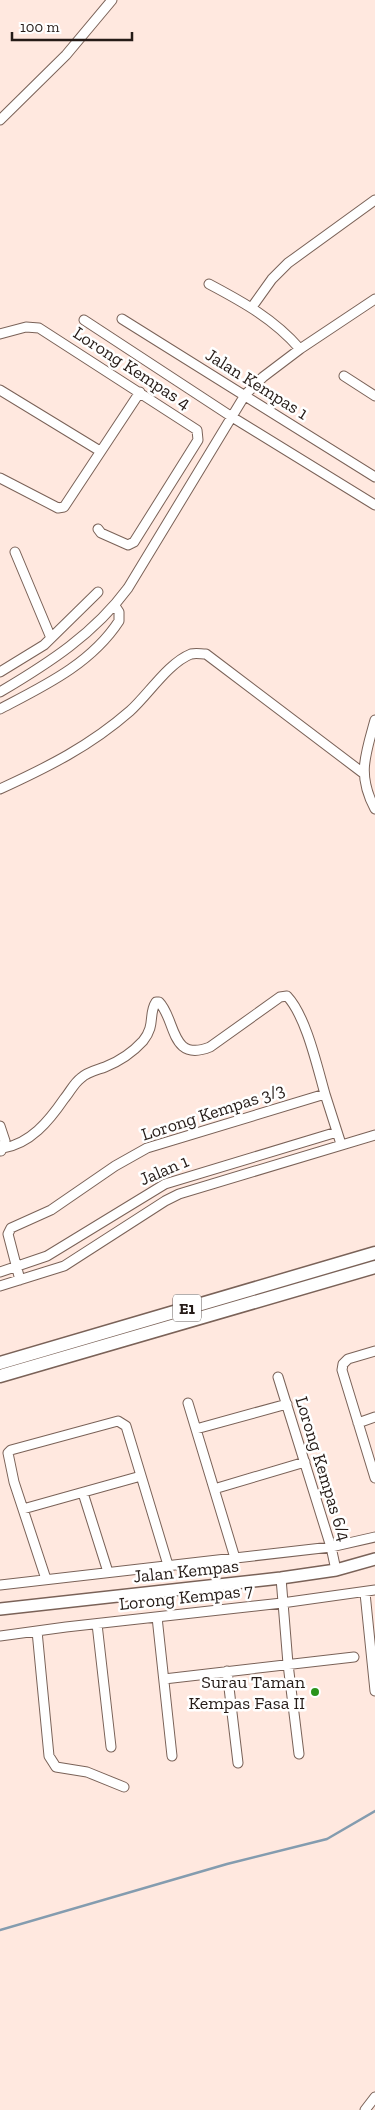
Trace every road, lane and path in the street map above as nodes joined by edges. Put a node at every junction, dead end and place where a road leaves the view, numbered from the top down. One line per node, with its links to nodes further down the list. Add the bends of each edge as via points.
1 (112, 0): 2 (street, via 66,55)
2 (0, 120)
3 (375, 200): 6 (street, via 288,263)
4 (209, 284): 6 (street)
5 (375, 299): 10 (street)
6 (252, 307): 10 (street, via 277,325)
7 (122, 319): 15 (street, Jalan Kempas 1)
8 (84, 320): 16 (street)
9 (0, 334): 13 (street, Lorong Kempas 4, via 26,327 39,328)
10 (300, 349): 15 (street)
11 (344, 376): 14 (street)
12 (0, 390): 17 (street)
13 (140, 392): 17 (street); 18 (street, Lorong Kempas 4, via 197,430 198,440)
14 (374, 393)
15 (245, 395): 16 (street); 19 (street, Jalan Kempas 1)
16 (232, 417): 21 (street); 22 (street)
17 (100, 451): 20 (street, via 62,508)
18 (176, 474): 21 (street); 23 (street, Lorong Kempas 4, via 131,545)
19 (375, 477)
20 (0, 478)
21 (191, 484): 26 (street)
22 (375, 505)
23 (98, 529)
24 (16, 552): 27 (street)
25 (98, 592): 27 (street)
26 (115, 606): 29 (street, via 49,664); 30 (street, via 120,612 119,621 86,658 63,675)
27 (51, 638): 28 (street)
28 (0, 672)
29 (0, 692)
30 (0, 709)
31 (375, 720): 32 (street)
32 (362, 773): 33 (street, via 206,654 193,653 180,660 131,710 89,744); 34 (street)
33 (0, 789)
34 (375, 809)
35 (325, 1094): 37 (street); 40 (street, via 306,1031 286,996 203,1050 192,1049 179,1042 166,1010 156,1002 150,1031 137,1047 118,1062 81,1077 36,1132 15,1146); 42 (street, Lorong Kempas 3/3, via 147,1148 51,1210 11,1228 8,1234)
36 (0, 1126): 40 (street, via 5,1141)
37 (337, 1132): 39 (street); 42 (street, Jalan 1, via 165,1184 47,1256)
38 (375, 1135): 39 (street)
39 (341, 1144): 45 (street, via 179,1194 64,1266)
40 (1, 1150)
41 (375, 1254): 48 (highway, E1)
42 (17, 1267): 44 (street, Jalan 1); 45 (street, Lorong Kempas 3/3)
43 (375, 1267): 49 (highway, E1)
44 (0, 1272)
45 (20, 1280): 46 (street)
46 (0, 1286)
47 (375, 1351): 54 (street, via 348,1359 343,1364)
48 (0, 1363)
49 (0, 1376)
50 (278, 1378): 52 (street, Lorong Kempas 6/4)
51 (188, 1403): 55 (street)
52 (287, 1404): 55 (street); 56 (street, Lorong Kempas 6/4)
53 (375, 1417): 54 (street)
54 (358, 1423): 58 (street)
55 (196, 1429): 59 (street)
56 (304, 1462): 59 (street); 63 (street, Lorong Kempas 6/4)
57 (141, 1476): 60 (street); 61 (street, via 126,1426 118,1421 11,1450 8,1453); 66 (street)
58 (375, 1478)
59 (214, 1489): 64 (street)
60 (83, 1493): 61 (street); 68 (street)
61 (23, 1509): 70 (street)
62 (375, 1537): 63 (street)
63 (331, 1547): 64 (street); 67 (street, Lorong Kempas 6/4)
64 (235, 1558): 66 (street)
65 (375, 1560): 67 (main road, Jalan Kempas)
66 (168, 1565): 68 (street)
67 (336, 1570): 69 (main road, Jalan Kempas)
68 (108, 1572): 70 (street)
69 (281, 1578): 74 (street); 75 (main road, Jalan Kempas)
70 (46, 1579): 71 (street)
71 (0, 1585)
72 (375, 1590): 73 (street, Lorong Kempas 7)
73 (365, 1593): 74 (street, Lorong Kempas 7); 80 (street)
74 (282, 1603): 76 (street, Lorong Kempas 7); 82 (street)
75 (0, 1609)
76 (157, 1617): 77 (street, Lorong Kempas 7); 84 (street)
77 (97, 1624): 78 (street, Lorong Kempas 7); 86 (street)
78 (37, 1631): 79 (street, Lorong Kempas 7); 90 (street, via 49,1756 53,1764 87,1772)
79 (0, 1636)
80 (373, 1655): 85 (street)
81 (354, 1657): 82 (street)
82 (288, 1664): 83 (street); 87 (street)
83 (227, 1671): 84 (street); 89 (street)
84 (164, 1679): 88 (street)
85 (375, 1691)
86 (111, 1747)
87 (299, 1754)
88 (172, 1756)
89 (238, 1763)
90 (124, 1787)
91 (375, 2098): 92 (street)
92 (365, 2110)

